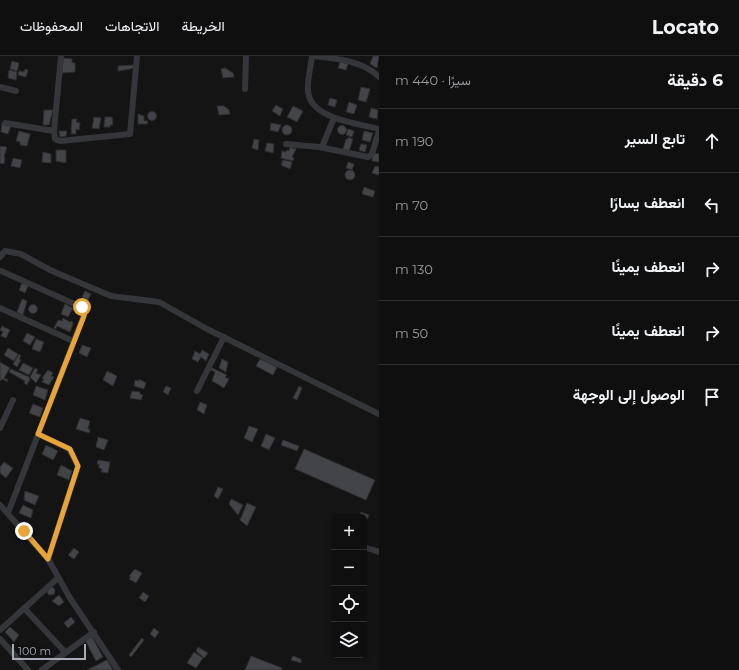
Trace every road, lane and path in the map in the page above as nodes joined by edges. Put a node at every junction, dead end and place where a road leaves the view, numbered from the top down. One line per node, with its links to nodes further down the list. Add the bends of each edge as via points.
1 (61, 56): 12 (street)
2 (137, 56): 12 (street, via 130,134 60,141 56,139)
3 (246, 56): 7 (street)
4 (313, 56): 5 (street, via 357,64 371,69); 9 (street, via 308,92 311,102 323,114)
5 (379, 77)
6 (0, 86): 8 (street)
7 (244, 89)
8 (16, 91)
9 (334, 118): 11 (street); 14 (street)
10 (5, 123): 12 (street)
11 (379, 129): 14 (street, via 372,154 369,156)
12 (54, 131)
13 (286, 144): 14 (street)
14 (322, 148)
15 (0, 257): 18 (street, via 5,251 15,252 111,296 159,302)
16 (1, 271): 19 (street, via 84,309 84,316)
17 (0, 308): 19 (street)
18 (224, 337): 20 (street); 22 (street)
19 (73, 341): 24 (street)
20 (197, 390)
21 (13, 400): 23 (street)
22 (379, 414)
23 (0, 428)
24 (38, 434): 26 (street); 29 (street, via 70,449 78,466)
25 (0, 505): 26 (street)
26 (8, 513): 29 (street)
27 (367, 548): 28 (street)
28 (379, 552)
29 (48, 559): 30 (street)
30 (58, 578): 31 (street); 33 (street)
31 (24, 608): 32 (street); 35 (street)
32 (0, 630)
33 (94, 632): 35 (street); 38 (street)
34 (0, 640): 36 (street)
35 (65, 652): 37 (street)
36 (28, 670)
37 (42, 670)
38 (118, 670)

